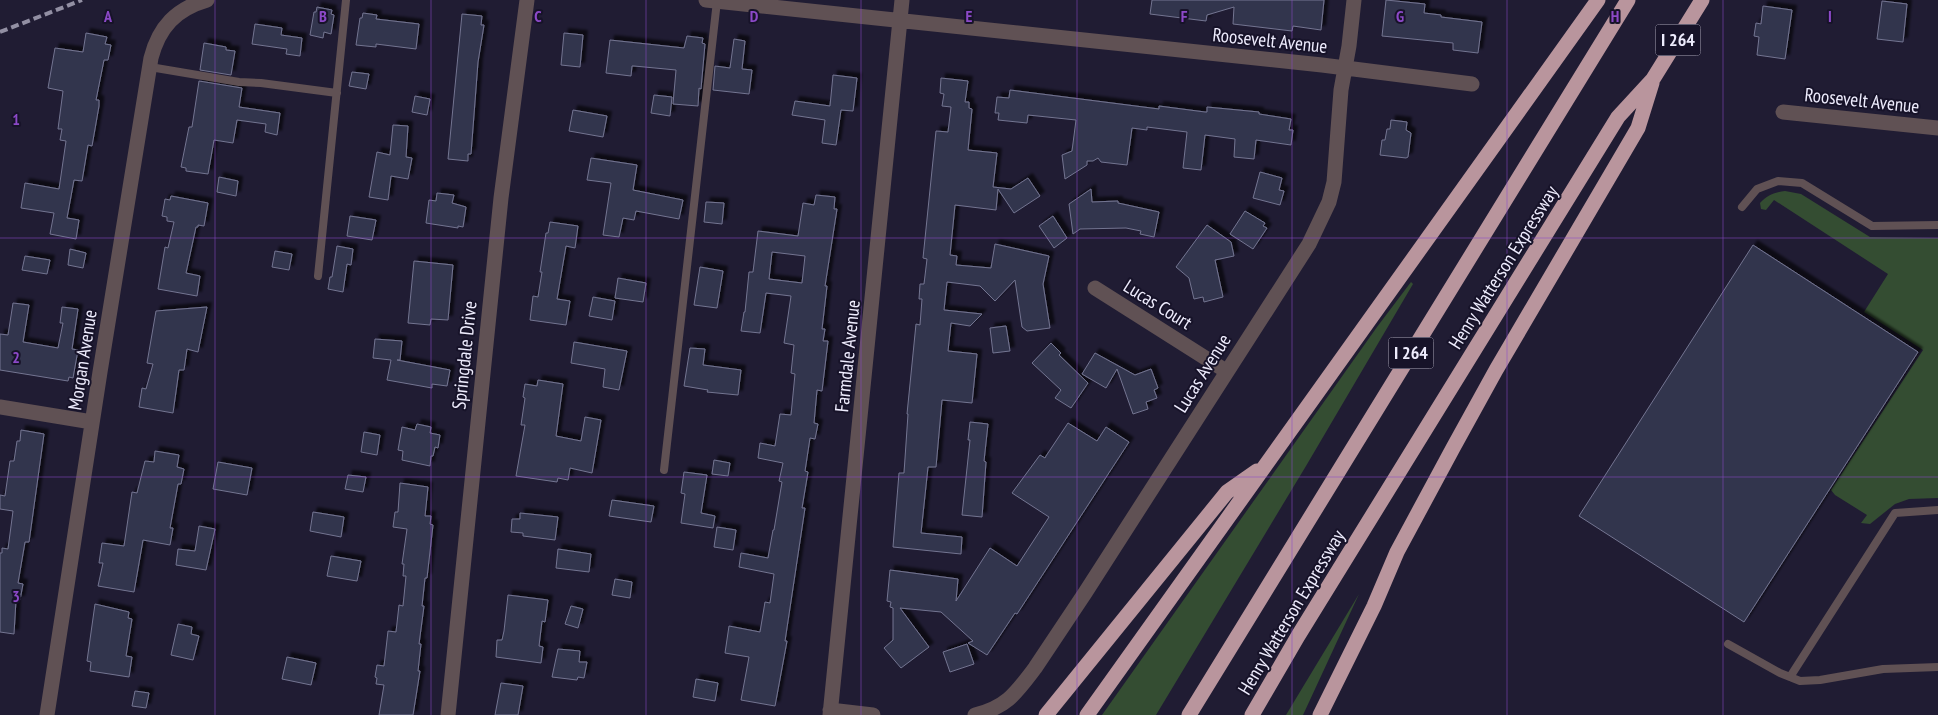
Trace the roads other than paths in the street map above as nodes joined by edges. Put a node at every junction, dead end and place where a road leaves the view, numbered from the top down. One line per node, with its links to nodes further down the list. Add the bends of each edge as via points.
1 (207, 0): 11 (street, Morgan Avenue, via 183,10 161,31)
2 (346, 0): 15 (lane)
3 (527, 0): 33 (street, Springdale Drive, via 500,208)
4 (712, 0): 10 (street, Roosevelt Avenue); 26 (lane)
5 (902, 0): 10 (street, Farmdale Avenue)
6 (1354, 0): 12 (street, Lucas Avenue)
7 (1598, 0): 25 (highway)
8 (1628, 0): 38 (highway, Henry Watterson Expressway / I 264)
9 (1702, 0): 13 (highway, Henry Watterson Expressway / I 264)
10 (901, 20): 12 (street, Roosevelt Avenue); 31 (street, Farmdale Avenue)
11 (150, 67): 15 (lane, via 239,82); 24 (street, Morgan Avenue)
12 (1345, 68): 14 (street, Roosevelt Avenue); 22 (street, Lucas Avenue, via 1334,182 1329,202 1308,244)
13 (1653, 79): 39 (highway, Henry Watterson Expressway / I 264, via 1618,117); 40 (highway, via 1638,128 1453,448 1397,552)
14 (1472, 84)
15 (337, 93): 20 (lane)
16 (1783, 112): 17 (street, Roosevelt Avenue)
17 (1938, 128)
18 (1742, 207): 19 (lane, via 1757,189 1778,182 1802,183 1872,226)
19 (1938, 225)
20 (318, 276)
21 (1095, 288): 22 (street, Lucas Court)
22 (1226, 371): 35 (street, Lucas Avenue, via 1035,668 1012,698)
23 (0, 408): 24 (street)
24 (92, 422): 32 (street, Morgan Avenue)
25 (1267, 464): 36 (highway, via 1227,492); 37 (highway)
26 (664, 470)
27 (1938, 510): 30 (lane, via 1895,513)
28 (1728, 644): 30 (lane)
29 (1938, 667): 30 (lane, via 1883,668 1820,680 1800,681)
30 (1790, 677)
31 (830, 712): 34 (street)
32 (47, 715)
33 (448, 715)
34 (873, 715)
35 (976, 715)
36 (1046, 715)
37 (1088, 715)
38 (1189, 715)
39 (1252, 715)
40 (1320, 715)

